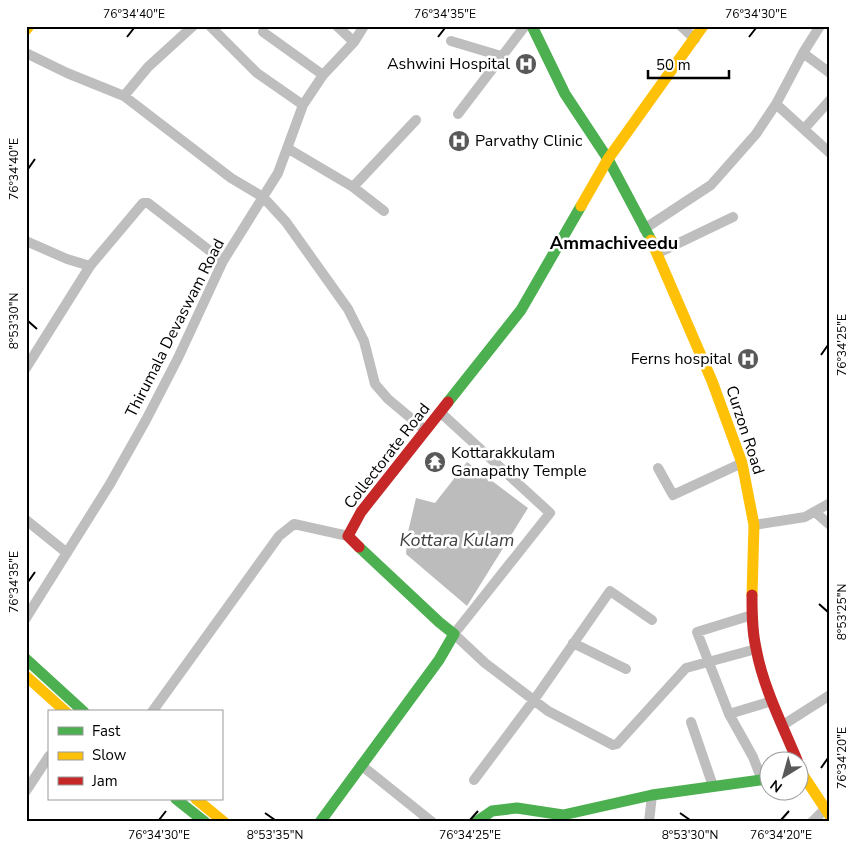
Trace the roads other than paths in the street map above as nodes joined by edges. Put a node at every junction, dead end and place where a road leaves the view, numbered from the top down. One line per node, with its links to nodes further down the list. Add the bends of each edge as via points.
1 (29, 26): 11 (main road)
2 (210, 26): 24 (street, via 258,73)
3 (337, 26): 15 (street)
4 (364, 26): 15 (street, Thirumala Devaswam Road)
5 (525, 26): 18 (street)
6 (532, 26): 30 (main road, Curzon Road, via 565,94)
7 (681, 26): 13 (street)
8 (703, 26): 13 (main road, Collectorate Road)
9 (820, 26): 17 (street)
10 (187, 28): 21 (street)
11 (26, 30)
12 (263, 32): 20 (street)
13 (694, 39): 30 (main road, Collectorate Road)
14 (451, 41): 18 (street)
15 (354, 42): 20 (street, Thirumala Devaswam Road)
16 (26, 53): 21 (street, via 67,74)
17 (802, 53): 19 (street); 23 (street)
18 (501, 56): 25 (street)
19 (830, 73)
20 (323, 75): 24 (street, Thirumala Devaswam Road)
21 (124, 96): 32 (street, via 231,178)
22 (830, 100): 27 (street)
23 (776, 104): 27 (street); 35 (street, via 756,134 711,185)
24 (303, 105): 28 (street, Thirumala Devaswam Road)
25 (458, 114)
26 (416, 120): 31 (street)
27 (804, 129): 29 (street)
28 (287, 148): 31 (street); 32 (street, Thirumala Devaswam Road, via 278,173)
29 (830, 152)
30 (608, 159): 35 (main road, Curzon Road); 41 (main road, Collectorate Road, via 521,310)
31 (353, 187): 33 (street)
32 (263, 197): 38 (street, Thirumala Devaswam Road); 42 (street, via 286,222 348,308 364,341 375,384)
33 (384, 211)
34 (733, 217): 37 (street)
35 (644, 229): 37 (main road, Curzon Road)
36 (26, 241): 39 (street, via 67,260)
37 (658, 253): 43 (main road, Curzon Road)
38 (223, 261): 39 (street, via 145,202); 51 (street, Thirumala Devaswam Road, via 146,420)
39 (90, 266): 40 (street)
40 (26, 368)
41 (441, 413): 42 (main road, Collectorate Road); 55 (street, via 550,513)
42 (425, 430): 50 (main road, Collectorate Road, via 361,512)
43 (742, 462): 44 (street, via 673,495); 48 (main road, Curzon Road)
44 (658, 468)
45 (830, 503): 46 (street)
46 (815, 512): 48 (street, via 805,517); 49 (street)
47 (26, 520): 51 (street)
48 (754, 525): 52 (main road, Curzon Road)
49 (830, 525)
50 (348, 536): 55 (main road, Collectorate Road); 67 (street, via 294,524 278,536)
51 (67, 553): 53 (street, Thirumala Devaswam Road)
52 (752, 614): 57 (main road, Curzon Road); 59 (street, via 697,632)
53 (26, 618)
54 (652, 620): 56 (street, via 610,591)
55 (454, 634): 63 (street, via 485,663); 73 (main road, via 439,660)
56 (574, 643): 60 (street); 63 (street)
57 (756, 649): 59 (street); 64 (main road, Curzon Road)
58 (26, 659): 66 (main road)
59 (709, 661): 63 (street, via 686,668 613,745 548,711); 68 (street)
60 (626, 669)
61 (26, 676): 65 (main road)
62 (830, 695): 70 (street)
63 (534, 700): 75 (street)
64 (772, 701): 68 (street); 70 (main road, Curzon Road)
65 (64, 710)
66 (82, 710)
67 (153, 710)
68 (729, 714): 74 (street)
69 (691, 722): 78 (street)
70 (783, 725): 71 (main road, Curzon Road)
71 (793, 750)
72 (48, 758): 79 (street)
73 (362, 765): 86 (main road); 87 (street)
74 (758, 767)
75 (474, 780)
76 (758, 781): 78 (main road)
77 (808, 783): 83 (main road)
78 (713, 786): 80 (main road)
79 (26, 791)
80 (652, 796): 88 (main road, via 563,815 517,808 492,811); 89 (street)
81 (177, 800): 84 (main road)
82 (197, 800): 85 (main road)
83 (827, 812): 90 (street)
84 (205, 822)
85 (224, 822)
86 (320, 822)
87 (432, 822)
88 (476, 822)
89 (649, 822)
90 (812, 822)

